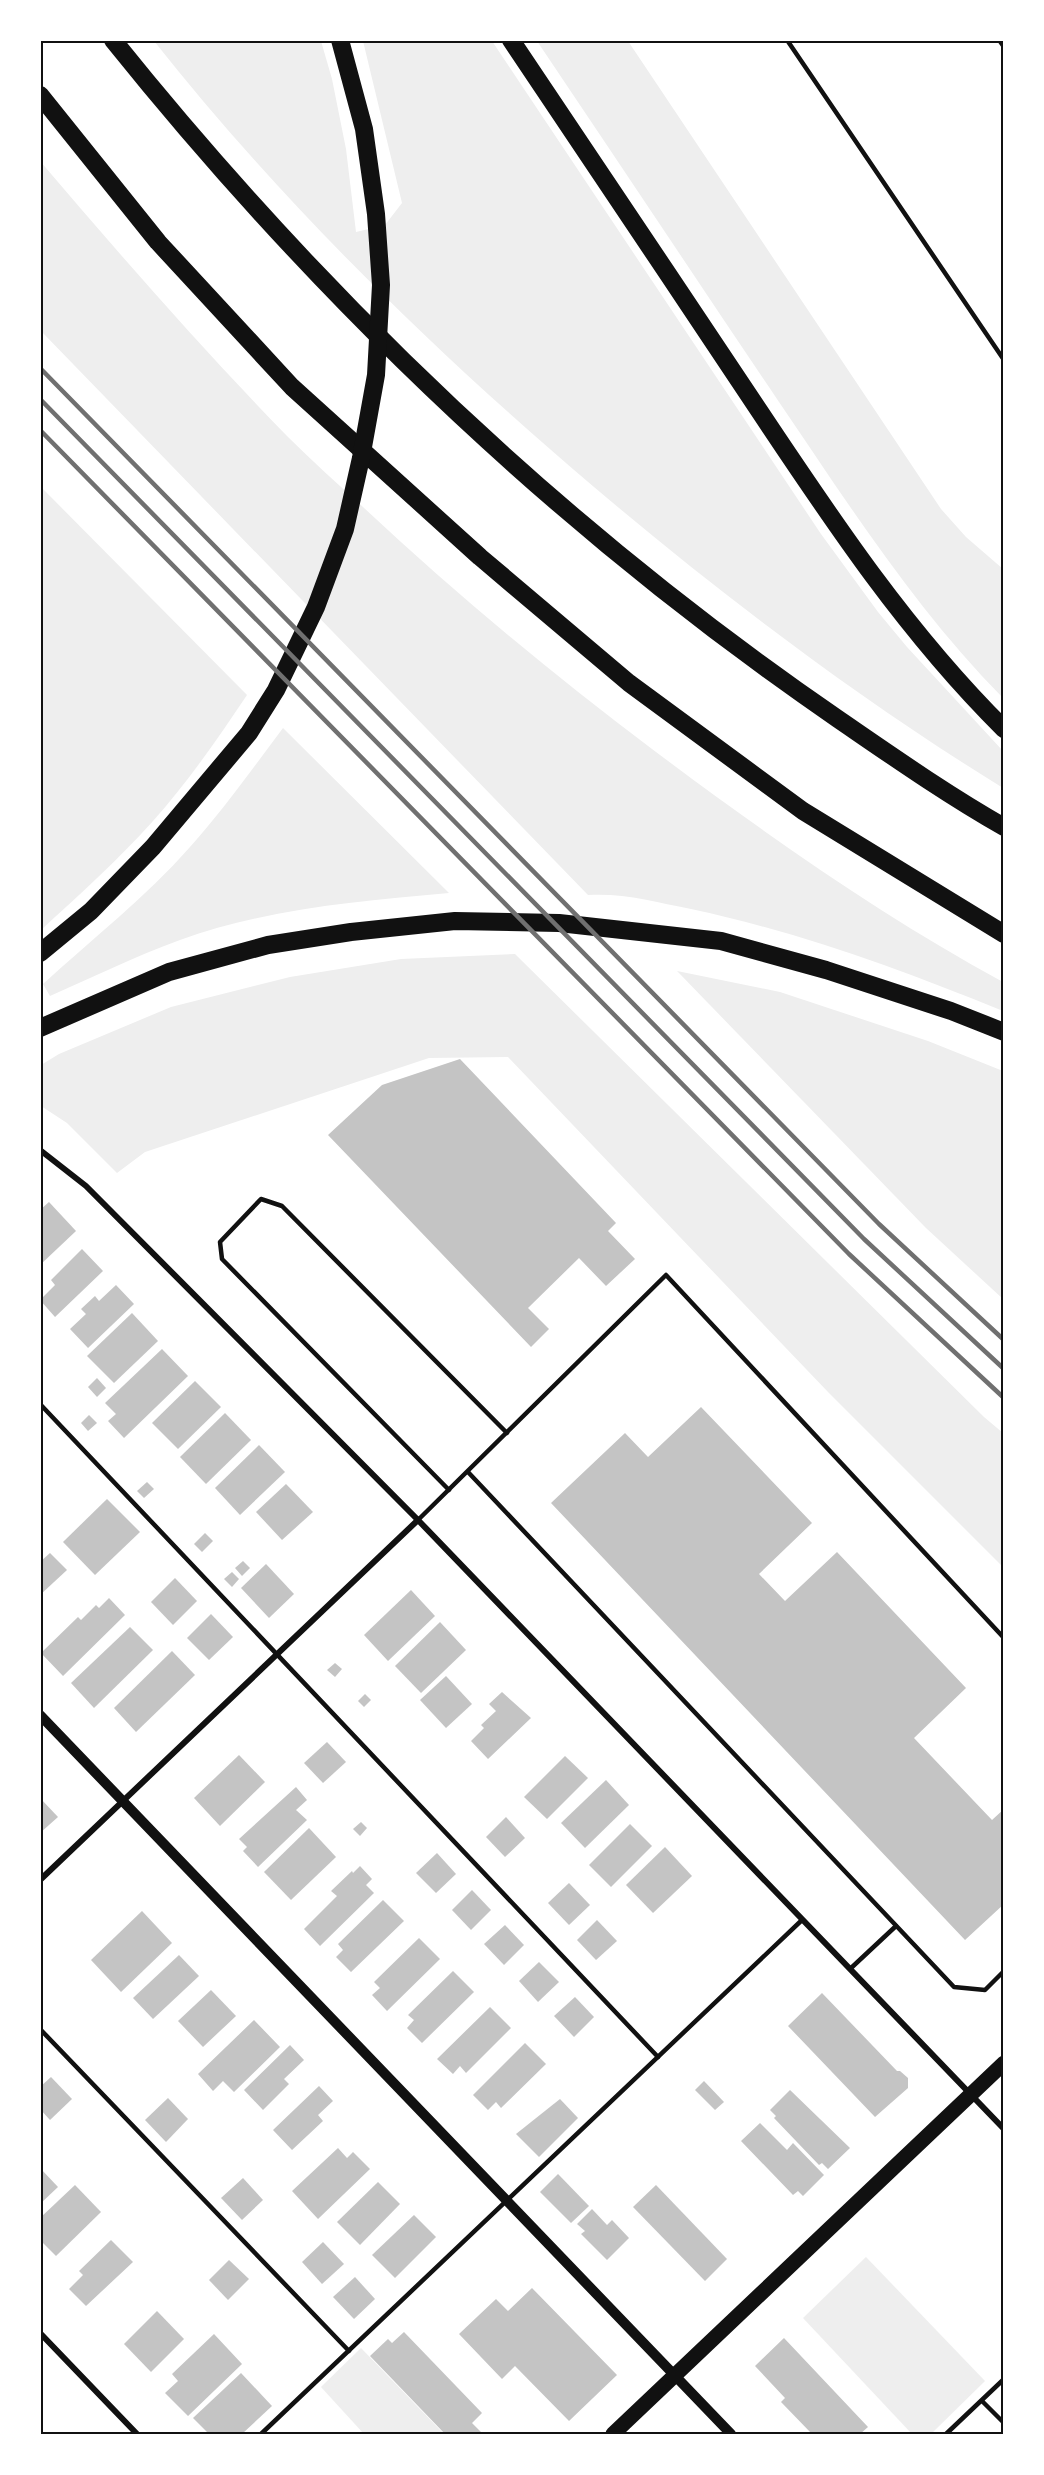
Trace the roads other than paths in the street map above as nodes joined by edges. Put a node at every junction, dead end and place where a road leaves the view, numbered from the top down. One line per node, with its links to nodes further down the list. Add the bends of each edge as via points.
1 (113, 40): 10 (highway, via 302,260 440,397 596,537 761,666 952,797)
2 (340, 40): 12 (highway, via 364,129 381,285 376,375 345,529 316,607 276,690 249,733 153,847 91,911)
3 (511, 40): 9 (highway, via 845,541 907,621)
4 (787, 40): 8 (lane)
5 (999, 40): 6 (lane)
6 (1004, 47)
7 (40, 95): 11 (highway, via 158,242 292,387 480,557 629,683 803,812)
8 (1004, 360)
9 (1004, 729)
10 (1004, 827)
11 (1004, 934)
12 (40, 953)
13 (40, 1028): 14 (highway, via 169,972 268,945 455,921 559,923 721,941 951,1011)
14 (1004, 1032)
15 (40, 1150): 20 (street, via 86,1186)
16 (40, 1404): 22 (lane)
17 (507, 1433): 18 (lane); 19 (lane, via 282,1206 261,1199 220,1242 222,1259); 21 (lane, via 666,1275)
18 (468, 1472): 19 (lane); 27 (lane)
19 (449, 1490): 20 (lane)
20 (418, 1520): 22 (street); 26 (street)
21 (1004, 1638)
22 (278, 1653): 24 (street); 31 (lane)
23 (40, 1715): 24 (street)
24 (123, 1802): 25 (street); 35 (street)
25 (40, 1880)
26 (802, 1920): 28 (street); 31 (lane)
27 (896, 1926): 28 (lane); 29 (lane, via 954,1987 985,1990)
28 (850, 1969): 33 (street)
29 (1004, 1971)
30 (40, 2029): 37 (lane)
31 (658, 2057): 35 (lane)
32 (1004, 2063): 33 (main road)
33 (971, 2094): 34 (street); 38 (main road)
34 (1004, 2129)
35 (507, 2201): 37 (lane); 38 (street)
36 (40, 2333): 42 (street)
37 (349, 2351): 43 (lane)
38 (675, 2376): 44 (main road); 45 (street)
39 (1004, 2379): 40 (lane)
40 (982, 2401): 41 (lane); 46 (lane)
41 (1004, 2423)
42 (137, 2434)
43 (261, 2434)
44 (613, 2434)
45 (731, 2434)
46 (946, 2434)

